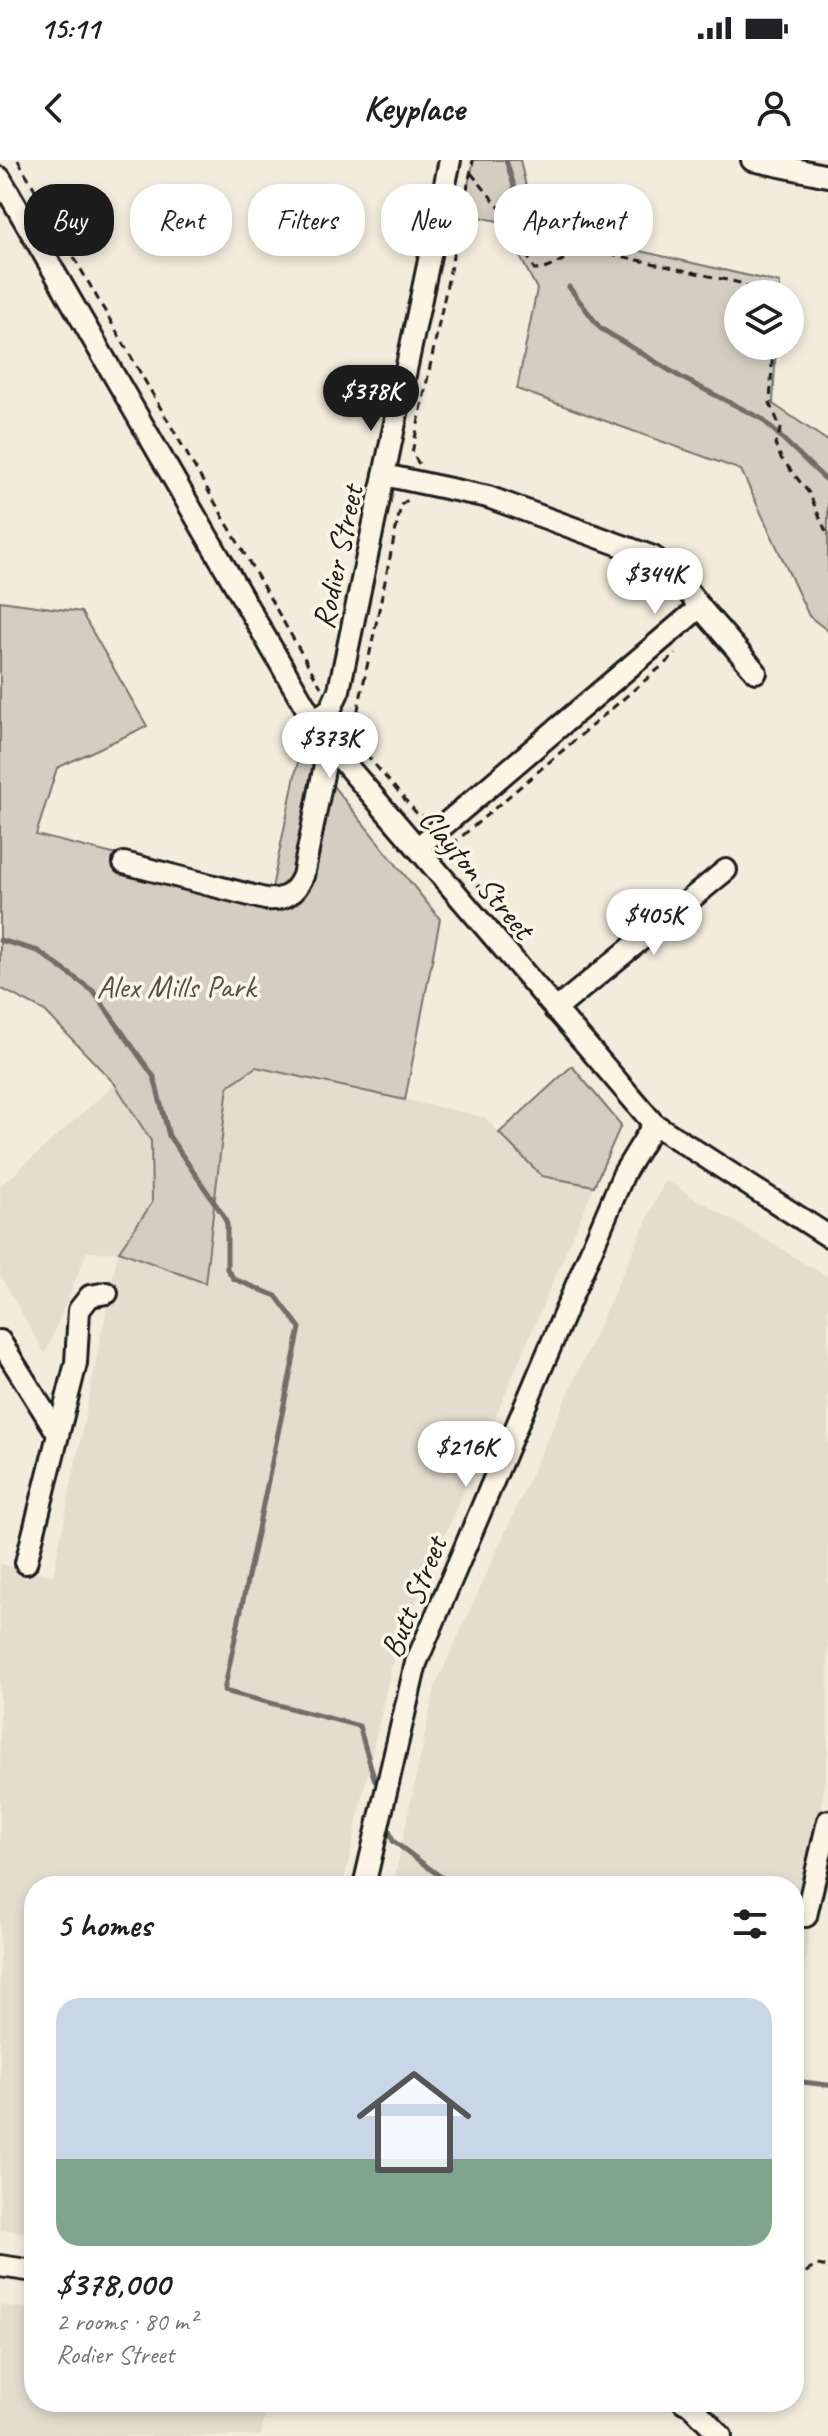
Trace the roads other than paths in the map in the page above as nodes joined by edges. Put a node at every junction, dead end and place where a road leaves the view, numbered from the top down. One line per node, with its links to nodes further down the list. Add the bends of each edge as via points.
1 (450, 160): 5 (street, Rodier Street)
2 (752, 160): 3 (street)
3 (828, 176)
4 (0, 178): 8 (street, Clayton Street)
5 (384, 475): 6 (street, via 419,473 653,557 670,569); 8 (street, Rodier Street, via 333,706)
6 (700, 607): 7 (street); 10 (street)
7 (756, 672)
8 (314, 721): 9 (street, Clayton Street)
9 (329, 744): 10 (street, Clayton Street); 11 (street, via 303,876 292,893 270,899)
10 (417, 848): 13 (street, Clayton Street)
11 (124, 863)
12 (726, 870): 13 (street)
13 (555, 1010): 14 (street, Clayton Street)
14 (654, 1124): 15 (street, Clayton Street); 21 (street, Butt Street, via 624,1173 416,1663)
15 (828, 1236)
16 (107, 1293): 18 (street, via 90,1296 79,1310 77,1358)
17 (0, 1341): 18 (street)
18 (58, 1434): 19 (street)
19 (26, 1563)
20 (828, 1821): 22 (street)
21 (366, 1876)
22 (806, 1916)
23 (0, 2266): 24 (street)
24 (24, 2270)
25 (698, 2412): 26 (street)
26 (721, 2436)

